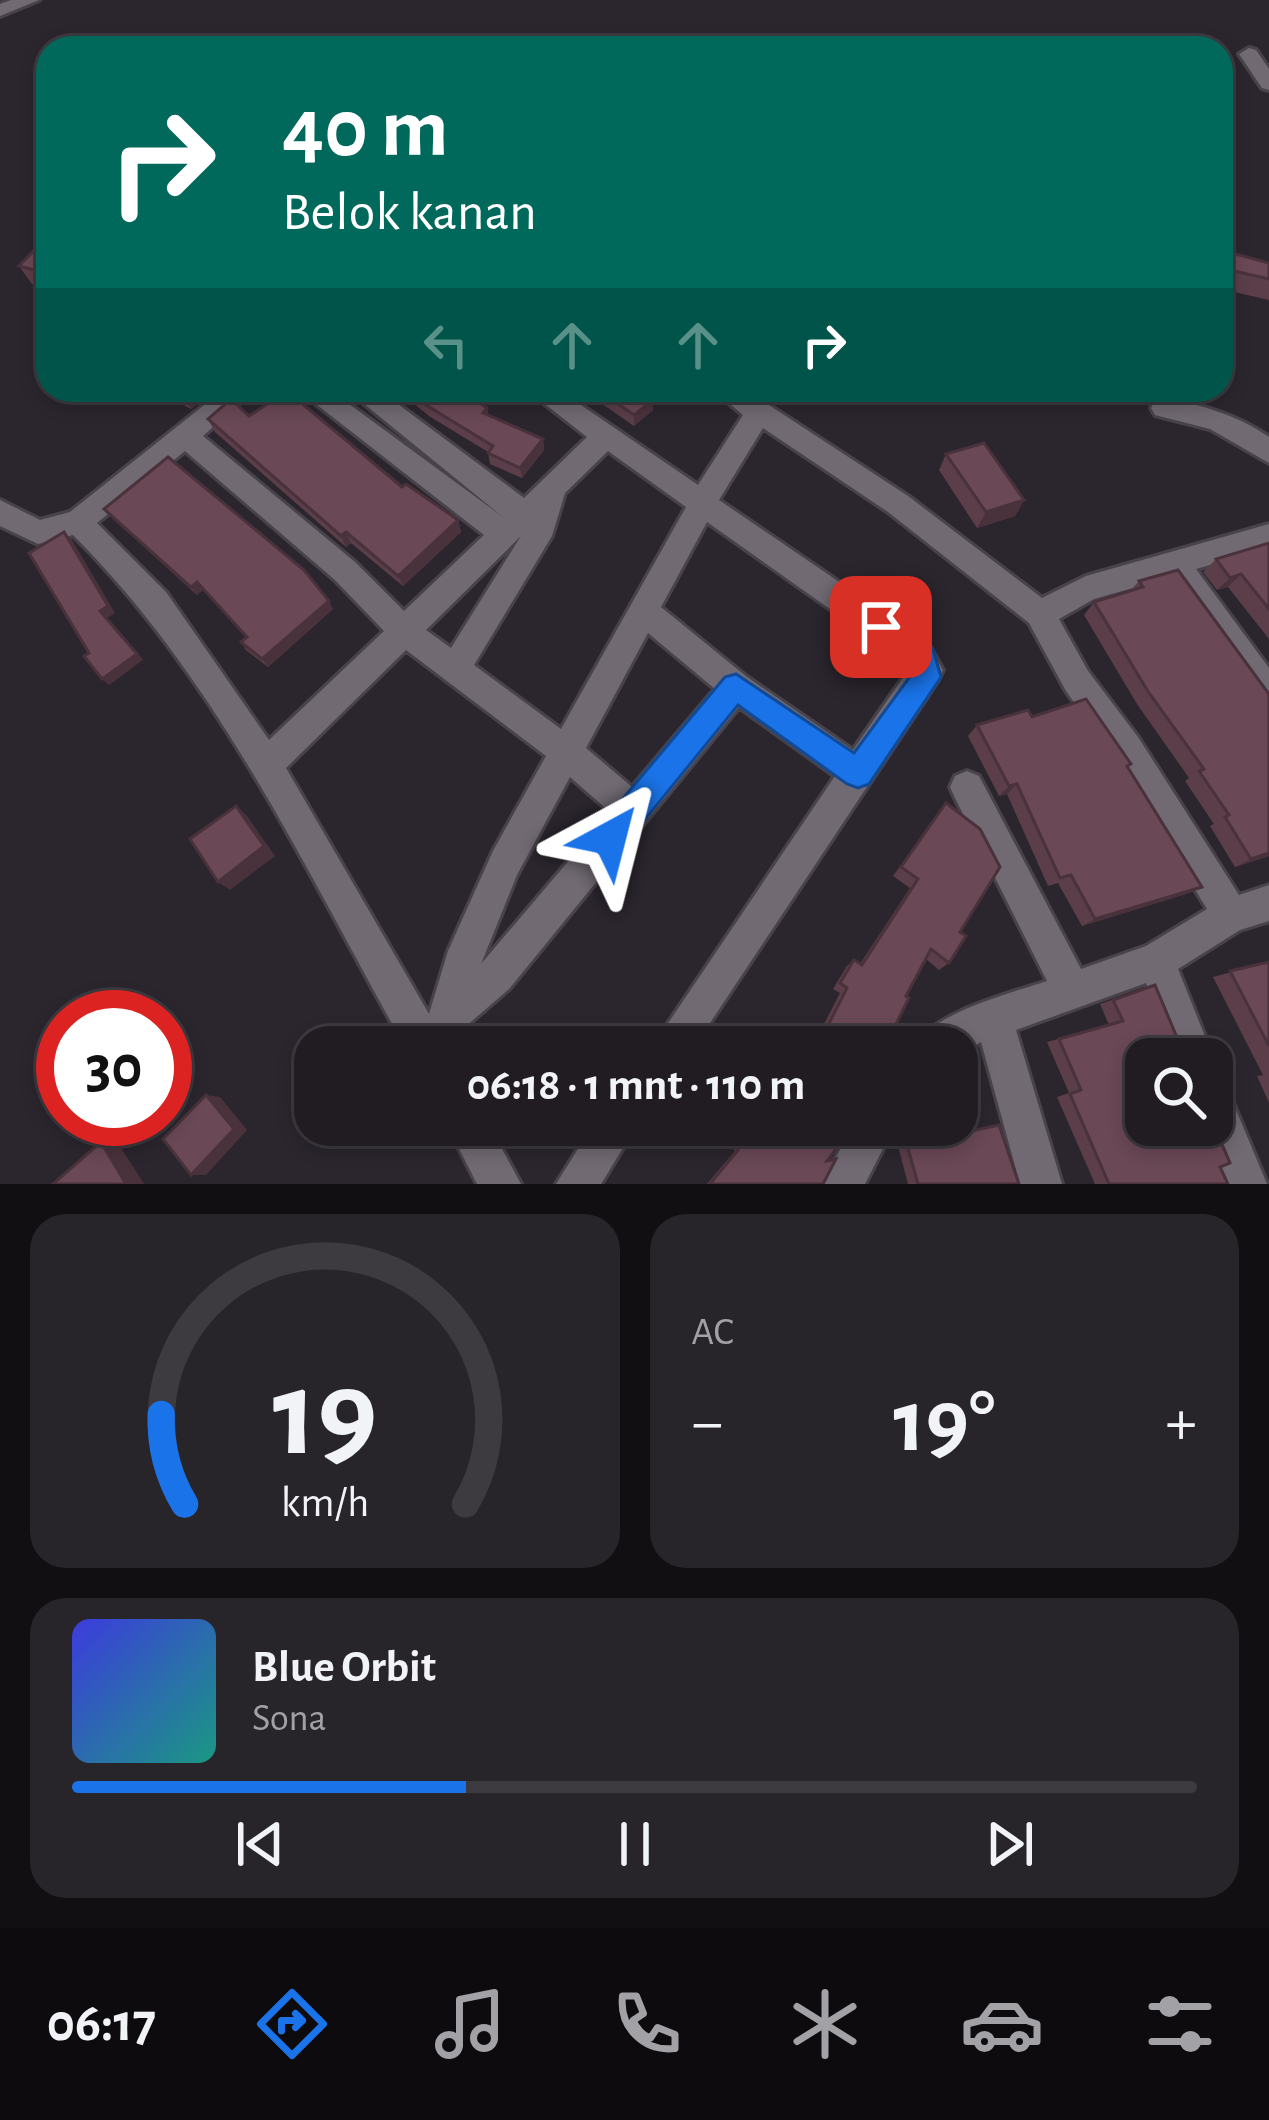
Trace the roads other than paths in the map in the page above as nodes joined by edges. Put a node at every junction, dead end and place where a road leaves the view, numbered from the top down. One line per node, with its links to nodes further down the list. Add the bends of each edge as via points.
1 (30, 0): 2 (street)
2 (0, 10)
3 (1249, 54): 4 (street)
4 (1269, 84)
5 (227, 402): 12 (street)
6 (329, 402): 19 (street)
7 (374, 402): 19 (street)
8 (557, 402): 13 (street)
9 (744, 402): 11 (street)
10 (1164, 408): 14 (street, via 1210,416)
11 (759, 412): 16 (street); 23 (street, via 898,504)
12 (184, 435): 18 (street); 24 (street)
13 (606, 436): 15 (street); 16 (street)
14 (1269, 452)
15 (552, 490): 19 (street); 25 (street, via 542,528)
16 (705, 502): 22 (street); 30 (street, via 922,658 926,677)
17 (0, 512): 18 (street, via 38,532)
18 (79, 522): 29 (street, via 154,599)
19 (513, 523): 24 (street)
20 (1269, 536): 21 (street)
21 (1177, 566): 23 (street, via 1086,589); 27 (street)
22 (645, 613): 26 (street); 28 (street)
23 (1040, 614): 34 (street)
24 (403, 630): 25 (street); 29 (street)
25 (454, 670): 28 (street)
26 (736, 687): 30 (street); 32 (street)
27 (1269, 694)
28 (566, 752): 32 (street); 37 (street, via 466,951)
29 (265, 766): 39 (street)
30 (858, 773): 41 (street)
31 (967, 787): 36 (street)
32 (632, 811): 37 (street, via 496,976)
33 (1269, 903): 34 (street)
34 (1232, 915): 35 (street)
35 (1156, 961): 36 (street); 43 (street)
36 (1073, 993): 38 (street)
37 (451, 1016): 40 (street)
38 (994, 1020): 42 (street); 51 (street)
39 (416, 1026)
40 (444, 1026)
41 (685, 1026)
42 (978, 1027)
43 (1187, 1038)
44 (479, 1146): 48 (street)
45 (603, 1146): 49 (street)
46 (864, 1146): 50 (street)
47 (1231, 1146): 52 (street)
48 (500, 1184)
49 (577, 1184)
50 (843, 1184)
51 (1041, 1184)
52 (1246, 1184)

